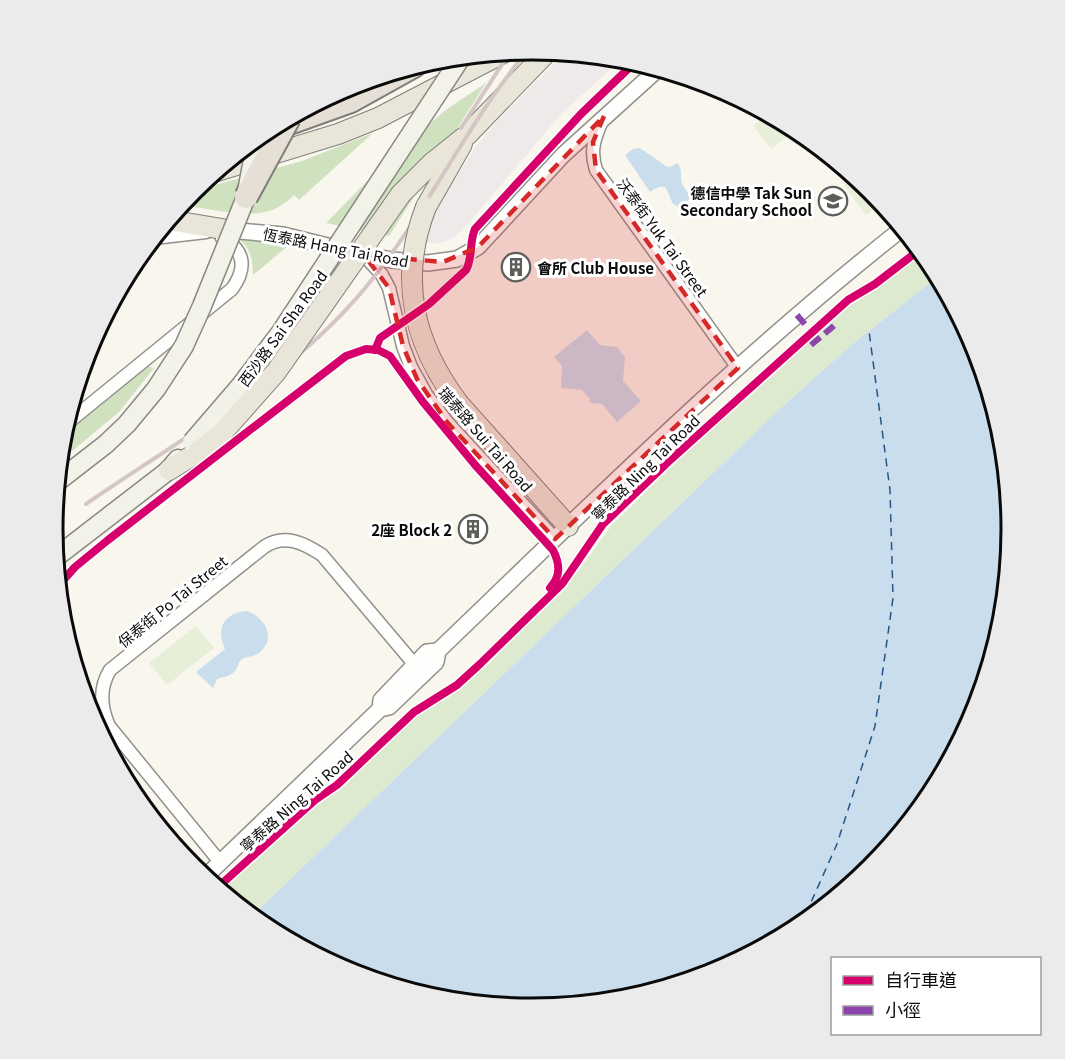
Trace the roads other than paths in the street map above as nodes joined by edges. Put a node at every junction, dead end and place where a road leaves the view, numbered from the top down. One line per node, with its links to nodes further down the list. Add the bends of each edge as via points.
1 (539, 60): 9 (main road)
2 (484, 63): 11 (main road, via 378,118)
3 (455, 67): 21 (main road, 西沙路 Sai Sha Road, bridge, via 295,313)
4 (651, 75): 6 (street, 恆泰路 Hang Tai Road)
5 (371, 89): 7 (highway)
6 (604, 116): 18 (street, 恆泰路 Hang Tai Road, via 469,253 428,264); 19 (street, 沃泰街 Yuk Tai Street, via 593,142 597,170)
7 (306, 119)
8 (279, 135): 12 (highway, bridge)
9 (467, 135): 21 (main road, bridge, via 401,194 276,372 222,433); 24 (main road, bridge, via 426,207 414,249 414,310 433,365)
10 (258, 149): 12 (main road, bridge)
11 (238, 165)
12 (246, 196): 23 (main road, bridge, via 184,346 127,424)
13 (179, 222): 14 (main road)
14 (228, 230): 15 (street, 恆泰路 Hang Tai Road); 18 (street, 恆泰路 Hang Tai Road, via 283,235)
15 (207, 231): 17 (street, 恆泰路 Hang Tai Road); 20 (street, via 226,240 240,254 241,274 232,288)
16 (896, 234): 19 (street, 寧泰路 Ning Tai Road)
17 (166, 236)
18 (364, 255): 24 (street, 瑞泰路 Sui Tai Road, via 390,288 403,346 426,394 447,422)
19 (738, 368): 24 (street, 寧泰路 Ning Tai Road)
20 (77, 415)
21 (195, 447): 22 (main road)
22 (169, 470): 25 (main road)
23 (66, 475)
24 (561, 533): 26 (street, 寧泰路 Ning Tai Road, via 438,651 436,662)
25 (64, 551)
26 (419, 670): 27 (street, 寧泰路 Ning Tai Road, via 389,707 380,709); 27 (street, 保泰街 Po Tai Street, via 322,555 290,539 270,542 110,670 101,692 109,726)
27 (220, 862): 28 (street, 寧泰路 Ning Tai Road)
28 (211, 871)

